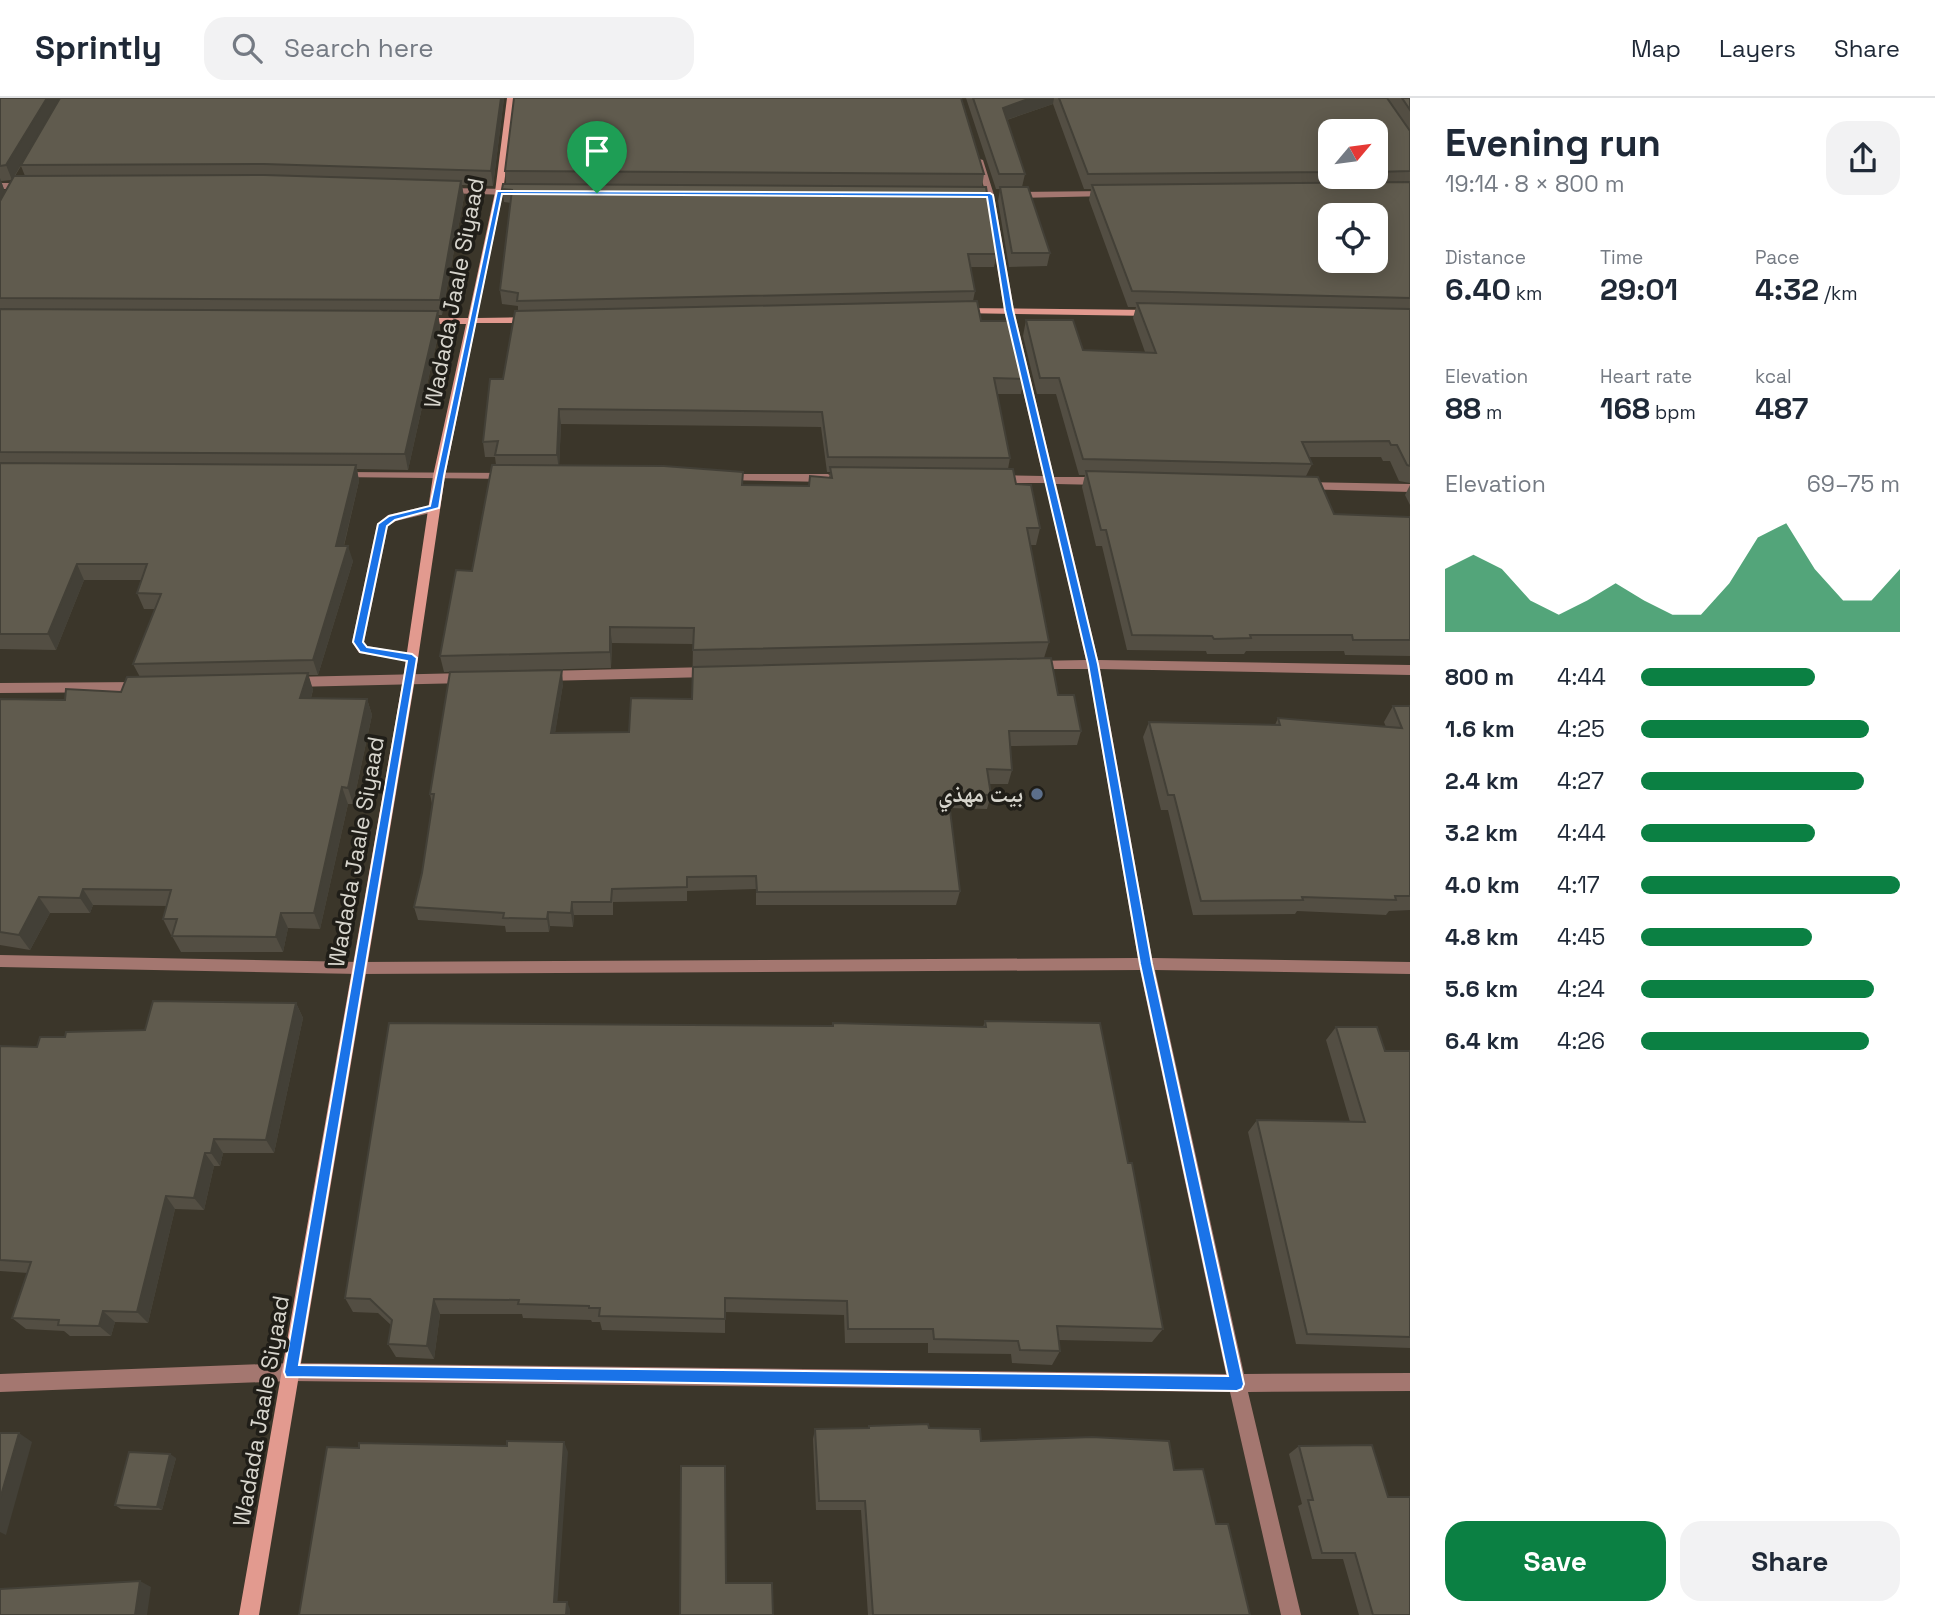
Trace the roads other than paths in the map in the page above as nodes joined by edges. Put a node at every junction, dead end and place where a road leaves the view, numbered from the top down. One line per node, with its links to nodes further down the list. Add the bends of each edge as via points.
1 (511, 98): 8 (main road, Wadada Jaale Siyaad)
2 (975, 147): 12 (street)
3 (24, 175): 5 (street)
4 (0, 186): 5 (street)
5 (18, 186): 6 (street); 11 (street)
6 (31, 186)
7 (431, 190): 8 (street)
8 (499, 192): 9 (street); 18 (main road, Wadada Jaale Siyaad)
9 (526, 192)
10 (1125, 194): 12 (street)
11 (12, 195)
12 (983, 195): 13 (street)
13 (1009, 310): 14 (main road); 15 (main road); 25 (street)
14 (954, 311)
15 (1161, 313)
16 (542, 319): 18 (main road)
17 (404, 320): 18 (main road)
18 (473, 321): 20 (main road, Wadada Jaale Siyaad)
19 (329, 475): 20 (street)
20 (439, 476): 21 (street); 29 (main road, Wadada Jaale Siyaad)
21 (522, 476)
22 (716, 478): 23 (street)
23 (841, 478)
24 (979, 479): 25 (street)
25 (1048, 480): 26 (street); 31 (street)
26 (1117, 481)
27 (1295, 485): 28 (street)
28 (1410, 488)
29 (435, 508): 30 (main road, Wadada Jaale Siyaad); 30 (street, via 383,524 358,642 363,650)
30 (412, 658): 37 (main road, Wadada Jaale Siyaad)
31 (1093, 664): 32 (street); 33 (street); 42 (street)
32 (1023, 665)
33 (1410, 670)
34 (716, 672): 35 (street)
35 (535, 676)
36 (479, 677): 37 (street)
37 (409, 679): 38 (street); 43 (main road, Wadada Jaale Siyaad)
38 (275, 683)
39 (154, 687): 40 (street)
40 (0, 688)
41 (0, 961): 43 (street)
42 (1146, 964): 43 (street); 44 (street); 48 (street)
43 (359, 968): 45 (main road, Wadada Jaale Siyaad)
44 (1410, 968)
45 (291, 1372): 47 (street); 48 (street); 49 (main road, Wadada Jaale Siyaad)
46 (1410, 1382): 48 (street)
47 (0, 1383)
48 (1237, 1384): 50 (street)
49 (248, 1615)
50 (1291, 1615)

